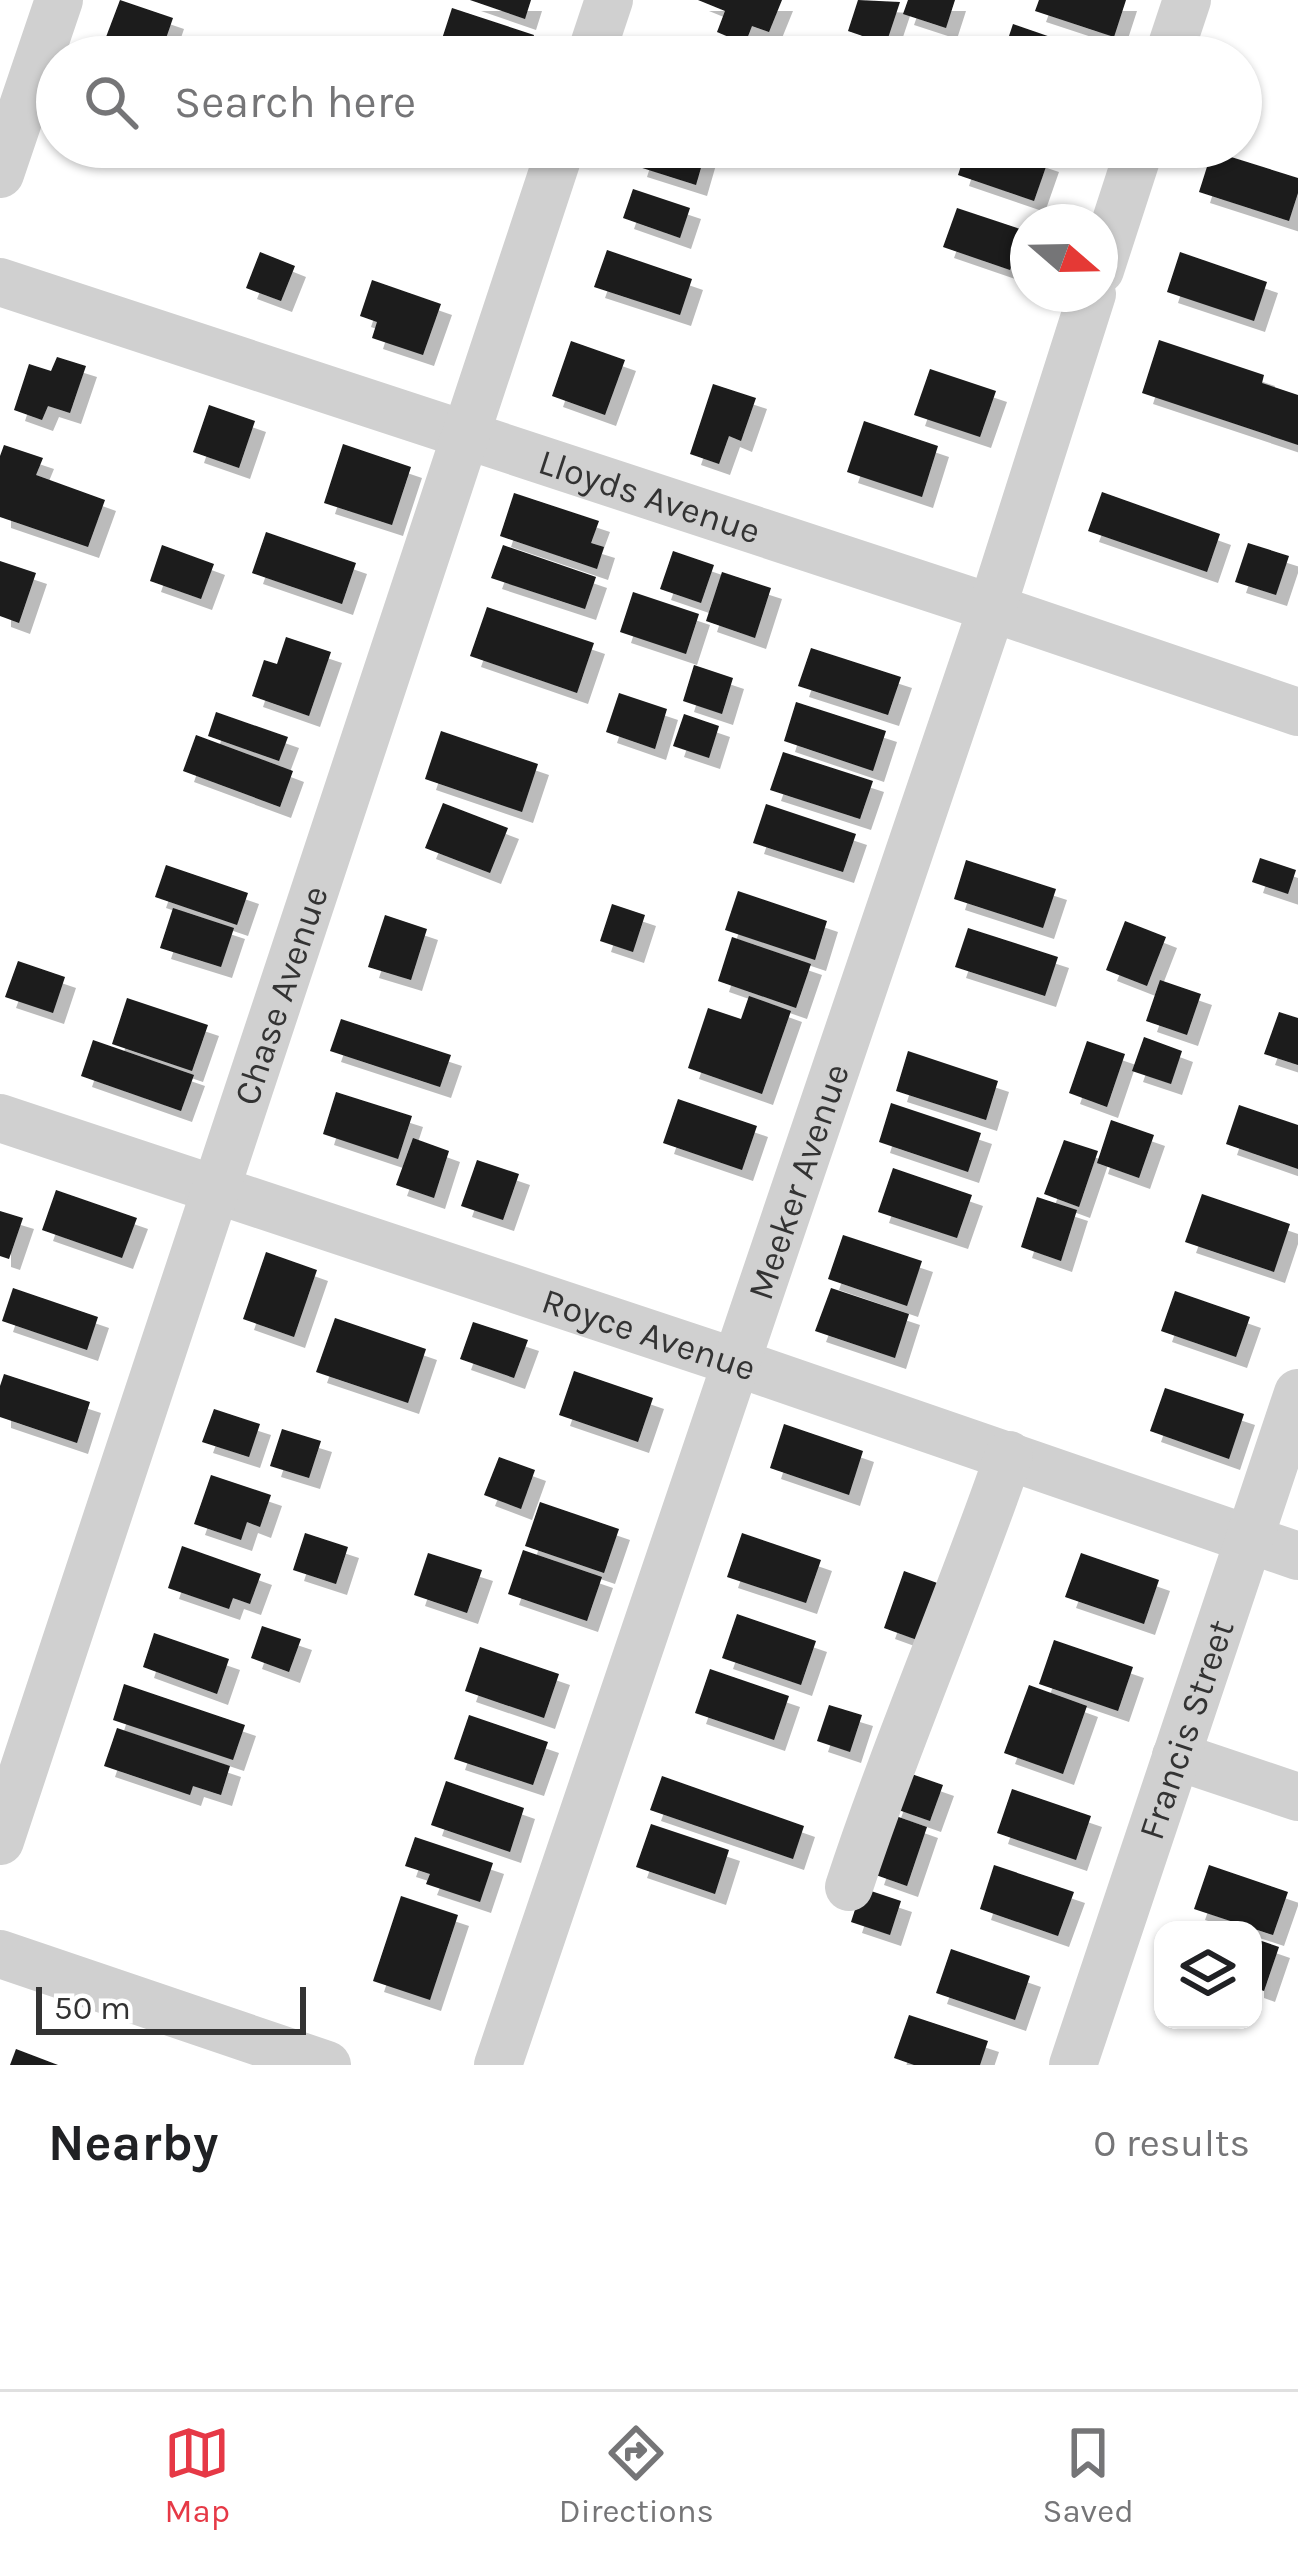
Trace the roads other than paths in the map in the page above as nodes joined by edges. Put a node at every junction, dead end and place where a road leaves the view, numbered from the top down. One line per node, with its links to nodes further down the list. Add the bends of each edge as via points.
1 (59, 0): 4 (street)
2 (609, 0): 5 (street)
3 (1187, 0): 6 (street)
4 (47, 36)
5 (597, 36)
6 (1175, 36)
7 (36, 68): 10 (street)
8 (554, 168): 14 (street, Chase Avenue)
9 (1133, 168): 11 (street)
10 (0, 174)
11 (1118, 215)
12 (0, 282): 14 (street, Lloyds Avenue)
13 (1086, 312): 15 (street, Meeker Avenue)
14 (466, 437): 15 (street, Lloyds Avenue); 18 (street, Chase Avenue)
15 (992, 608): 16 (street, Lloyds Avenue); 19 (street, Meeker Avenue)
16 (1298, 712)
17 (0, 1118): 18 (street, Royce Avenue)
18 (214, 1191): 19 (street, Royce Avenue); 26 (street, Chase Avenue)
19 (735, 1362): 21 (street, Royce Avenue); 30 (street, Meeker Avenue)
20 (1298, 1393): 22 (street, Francis Street)
21 (1009, 1455): 22 (street, Royce Avenue); 27 (street)
22 (1248, 1539): 23 (street, Royce Avenue); 24 (street, Francis Street)
23 (1298, 1556)
24 (1176, 1756): 25 (street); 31 (street, Francis Street)
25 (1298, 1797)
26 (0, 1841)
27 (849, 1887)
28 (0, 1954): 29 (street)
29 (327, 2065)
30 (498, 2065)
31 (1073, 2065)

